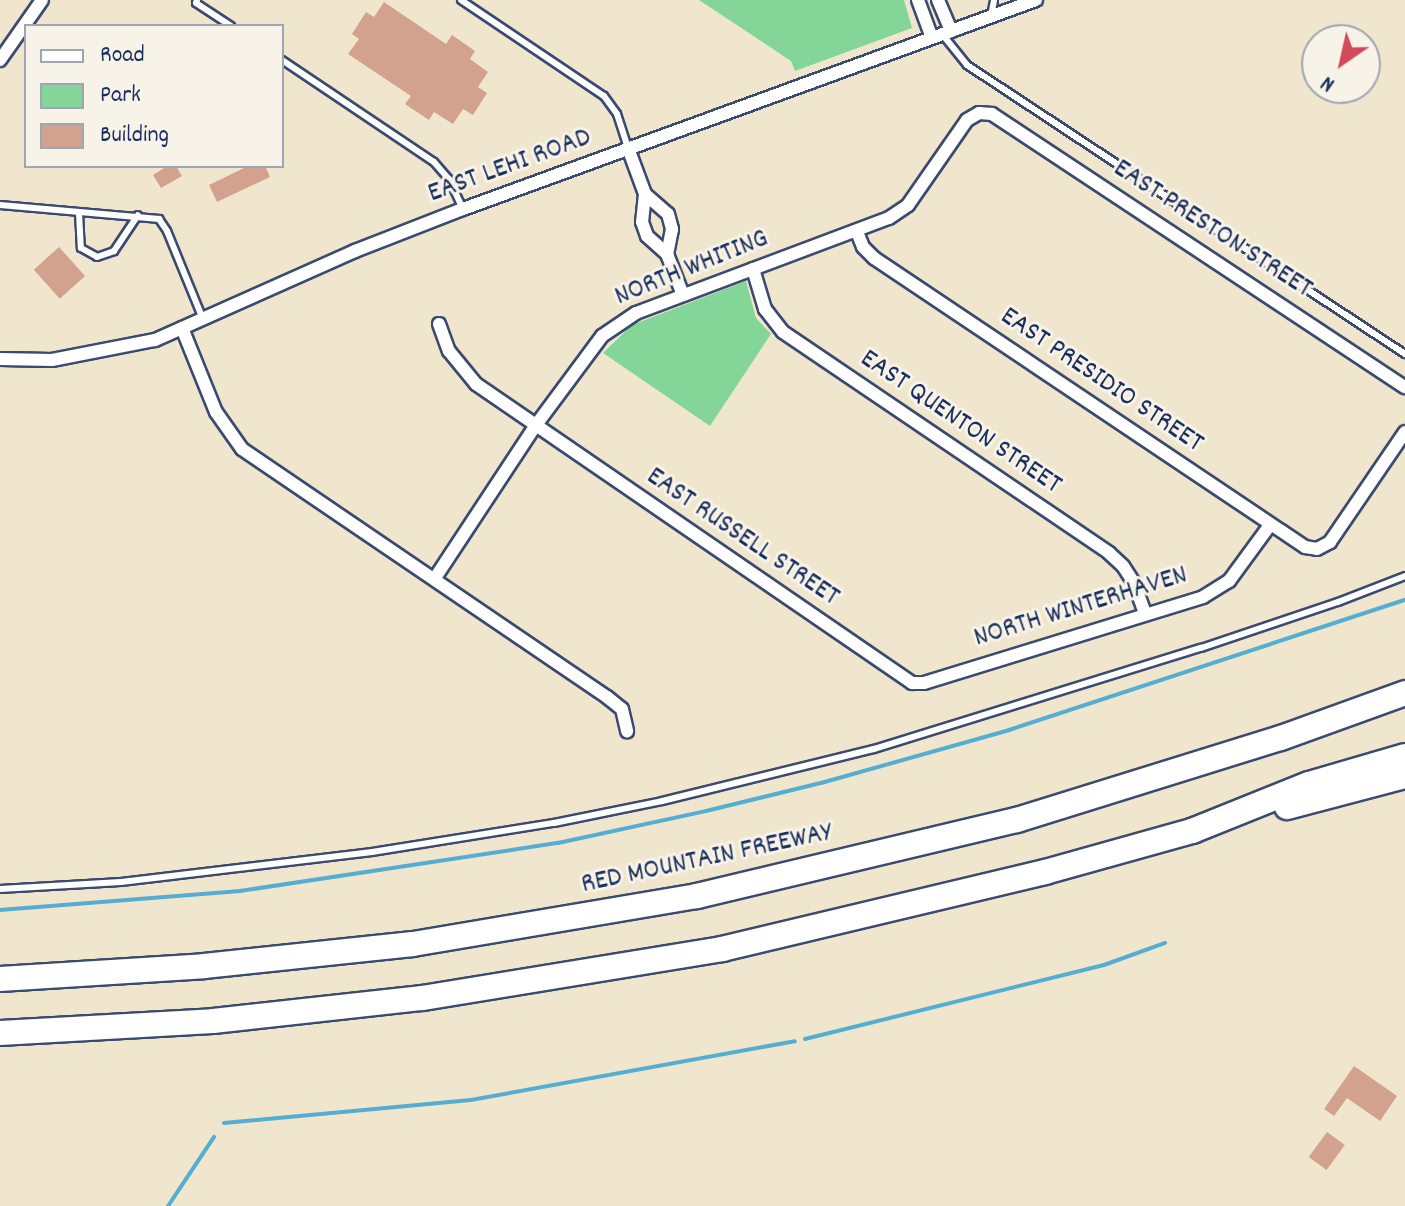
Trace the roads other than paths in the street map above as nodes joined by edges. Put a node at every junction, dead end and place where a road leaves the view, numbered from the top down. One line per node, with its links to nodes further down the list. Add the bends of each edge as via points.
1 (42, 0): 9 (street)
2 (197, 0): 10 (lane)
3 (461, 0): 16 (lane, via 604,96 617,114)
4 (918, 0): 12 (street)
5 (938, 0): 12 (street)
6 (994, 0): 8 (lane)
7 (1036, 0): 8 (street, EAST LEHI ROAD)
8 (991, 16): 12 (street, EAST LEHI ROAD)
9 (25, 24)
10 (228, 24)
11 (24, 26): 13 (street)
12 (942, 34): 16 (street, EAST LEHI ROAD); 29 (lane, via 967,65)
13 (0, 60)
14 (284, 61): 19 (lane, via 434,162)
15 (992, 114): 22 (street, NORTH WHITING, via 979,113 967,120 908,205); 31 (street, EAST PRESTON STREET)
16 (628, 148): 17 (street); 19 (street, EAST LEHI ROAD)
17 (645, 194): 23 (street, via 642,222 647,236); 23 (street, via 668,214 672,229)
18 (0, 205): 20 (lane)
19 (463, 209): 26 (street, EAST LEHI ROAD)
20 (79, 213): 21 (lane); 21 (lane, via 81,248 97,257 114,251)
21 (138, 215): 26 (lane, via 159,219 167,231)
22 (857, 232): 24 (street, NORTH WHITING); 34 (street, EAST PRESIDIO STREET, via 874,258)
23 (667, 254): 25 (street)
24 (753, 269): 25 (street, NORTH WHITING); 37 (street, EAST QUENTON STREET, via 765,309 783,332 1109,553 1134,583)
25 (683, 295): 32 (street, NORTH WHITING, via 636,313 602,336)
26 (203, 319): 28 (street, EAST LEHI ROAD)
27 (439, 324): 32 (street, EAST RUSSELL STREET, via 464,373)
28 (182, 328): 30 (street, EAST LEHI ROAD, via 100,352 52,360); 36 (street, via 216,412 242,449)
29 (1405, 354)
30 (0, 359)
31 (1405, 387)
32 (536, 425): 36 (street, NORTH WHITING); 38 (street, EAST RUSSELL STREET, via 912,683)
33 (1405, 432): 34 (street, EAST PRESIDIO STREET, via 1330,542 1317,549 1305,547)
34 (1270, 525): 37 (street, NORTH WINTERHAVEN, via 1229,581 1203,597)
35 (1405, 576): 44 (lane, via 1201,648 902,740 648,804 372,852 121,882)
36 (435, 578): 40 (street, via 607,697 622,709)
37 (1145, 614): 38 (street, NORTH WINTERHAVEN)
38 (924, 683)
39 (1405, 693): 45 (highway, RED MOUNTAIN FREEWAY, via 1281,738 1017,820 697,896 413,944 204,966)
40 (627, 731)
41 (1405, 756): 43 (highway, via 1309,784)
42 (1405, 776): 43 (highway)
43 (1192, 831): 46 (highway, via 753,942 592,973 213,1021)
44 (0, 889)
45 (0, 979)
46 (0, 1033)

